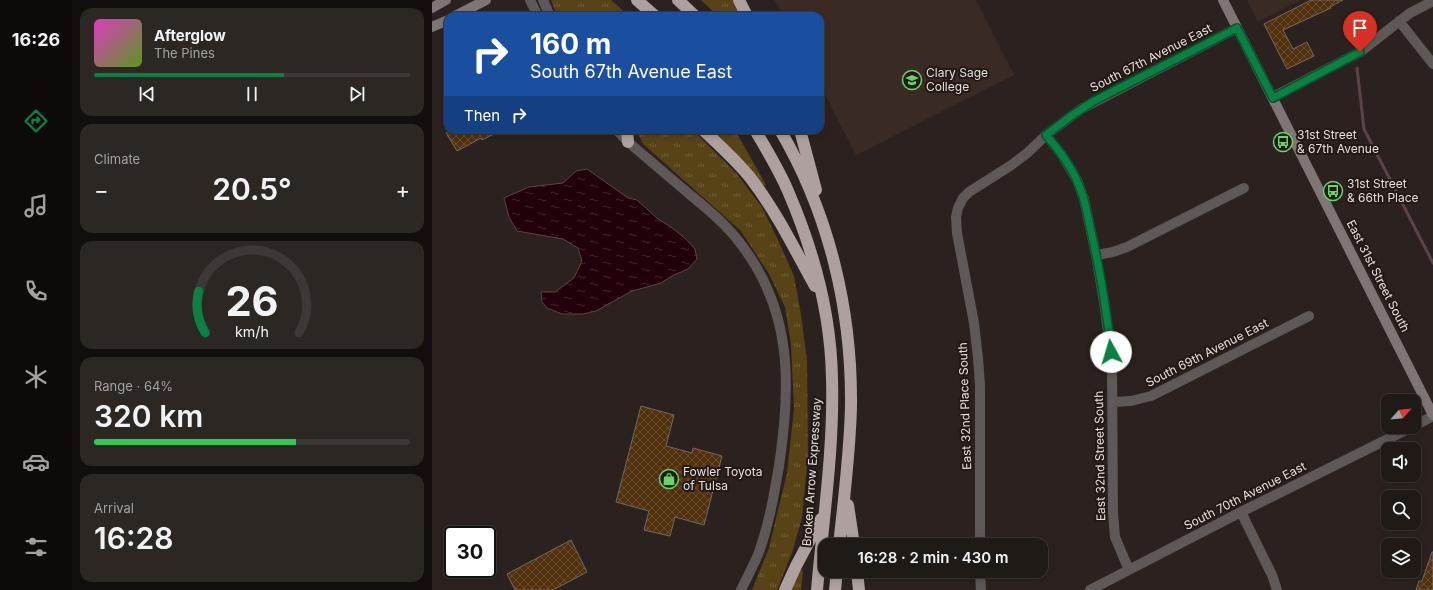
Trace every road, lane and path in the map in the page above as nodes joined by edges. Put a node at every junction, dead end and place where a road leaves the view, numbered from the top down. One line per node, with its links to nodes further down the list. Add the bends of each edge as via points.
1 (446, 0): 10 (main road)
2 (486, 0): 11 (main road)
3 (530, 0): 12 (street)
4 (543, 0): 13 (street)
5 (637, 0): 14 (highway)
6 (678, 0): 15 (highway)
7 (739, 0): 16 (highway)
8 (1223, 0): 20 (main road, East 31st Street South)
9 (1433, 1): 17 (street)
10 (432, 8)
11 (463, 12)
12 (536, 12)
13 (548, 12)
14 (650, 12)
15 (690, 12)
16 (745, 12)
17 (1399, 21): 21 (street); 22 (street, via 1360,52)
18 (444, 22): 19 (main road)
19 (432, 27)
20 (1237, 28): 22 (main road, East 31st Street South); 27 (street, South 67th Avenue East, via 1094,101)
21 (1433, 64)
22 (1273, 98): 36 (main road, East 31st Street South)
23 (707, 134): 33 (highway, via 752,179)
24 (756, 134): 33 (highway, Broken Arrow Expressway, via 781,176 798,217)
25 (782, 134): 32 (highway, via 808,187)
26 (801, 134): 32 (highway)
27 (1046, 135): 30 (street, South 67th Avenue East, via 1015,162); 31 (street, East 32nd Street South, via 1068,165 1081,189)
28 (627, 136): 49 (street, via 737,239 764,282 780,325 787,377 782,442 772,509 759,553)
29 (1244, 188): 31 (street, via 1114,252)
30 (963, 198): 44 (street, East 32nd Place South, via 955,224 978,358)
31 (1096, 255): 35 (street, East 32nd Street South, via 1109,338)
32 (832, 256): 39 (highway, via 847,326 850,368 851,406)
33 (823, 301): 41 (highway, Broken Arrow Expressway, via 832,379 831,442)
34 (1310, 316): 35 (street, South 69th Avenue East, via 1151,396)
35 (1113, 402): 45 (street, East 32nd Street South, via 1112,513 1115,537)
36 (1433, 415): 37 (street, South 70th Avenue East)
37 (1421, 422)
38 (1397, 434): 40 (street, South 70th Avenue East)
39 (846, 484): 42 (highway); 43 (highway)
40 (1241, 512): 45 (street, South 70th Avenue East); 56 (street)
41 (824, 515): 50 (highway); 51 (highway, Broken Arrow Expressway)
42 (840, 538)
43 (853, 538)
44 (980, 538)
45 (1129, 570): 55 (street, South 70th Avenue East)
46 (836, 578): 52 (highway)
47 (858, 578): 53 (highway)
48 (980, 578): 54 (street)
49 (741, 590)
50 (785, 590)
51 (816, 590)
52 (835, 590)
53 (859, 590)
54 (981, 590)
55 (1090, 590)
56 (1277, 590)

